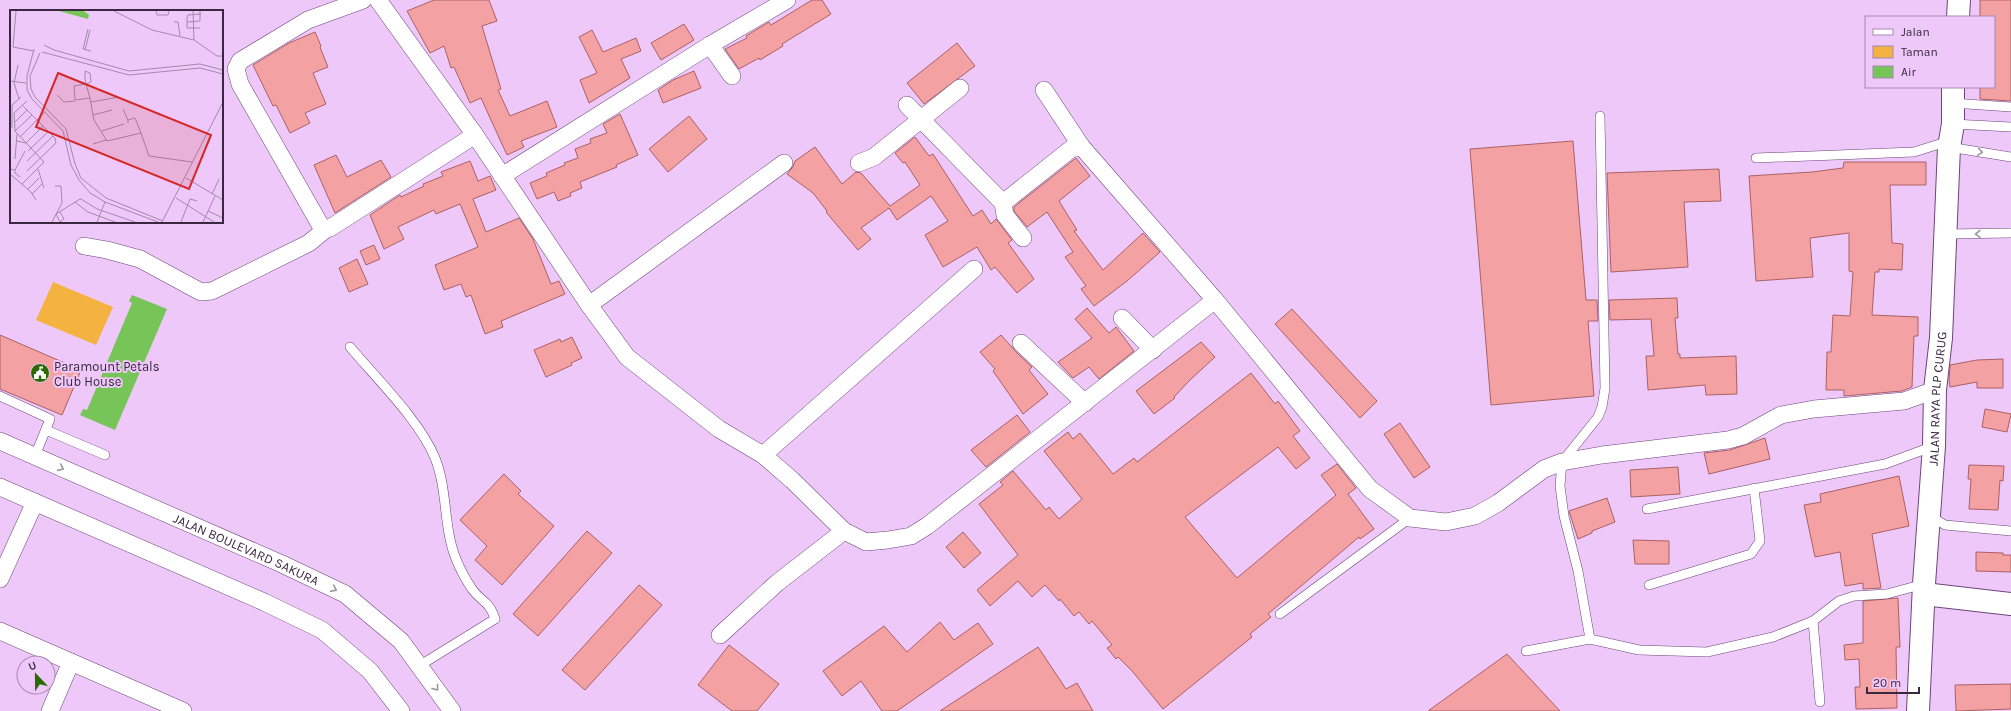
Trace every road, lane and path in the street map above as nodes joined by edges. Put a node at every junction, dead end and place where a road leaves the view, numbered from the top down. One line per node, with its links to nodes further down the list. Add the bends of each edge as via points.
1 (363, 0): 24 (street, via 308,20 240,60 236,69 240,84 322,228)
2 (378, 0): 16 (street)
3 (787, 0): 6 (street)
4 (1959, 0): 5 (main road)
5 (1958, 16)
6 (710, 45): 7 (street); 22 (street)
7 (732, 76)
8 (960, 88): 13 (street)
9 (1044, 90): 17 (street)
10 (907, 105): 13 (street)
11 (2011, 107): 14 (lane)
12 (1600, 116): 45 (lane, via 1605,388 1598,417)
13 (920, 120): 20 (street, via 874,157); 23 (street)
14 (1951, 120): 15 (lane); 18 (lane, one-way to 18); 19 (lane, via 1914,152); 26 (main road, JALAN RAYA PLP CURUG)
15 (2011, 127)
16 (474, 135): 22 (street); 24 (street)
17 (1081, 146): 23 (street, via 1071,149); 30 (street)
18 (2011, 157)
19 (1756, 158)
20 (858, 162)
21 (784, 163): 31 (street)
22 (502, 176): 31 (street)
23 (1003, 203): 27 (street, via 1005,215)
24 (326, 229): 28 (street, via 309,243 212,291 201,292 140,259)
25 (2011, 233): 26 (lane, one-way to 26)
26 (1946, 234): 36 (main road, JALAN RAYA PLP CURUG, via 1941,338)
27 (1024, 238)
28 (84, 246)
29 (974, 269): 43 (street)
30 (1215, 300): 35 (street); 51 (street, via 1370,489)
31 (589, 304): 43 (street, via 627,357 719,429)
32 (1122, 318): 35 (street)
33 (1021, 342): 38 (street)
34 (350, 347): 65 (lane, via 419,429 429,446 435,458 443,490 447,524 456,559 472,589 492,608 495,619)
35 (1153, 350): 38 (street)
36 (1935, 390): 41 (main road, JALAN RAYA PLP CURUG); 45 (street, via 1904,401 1814,409 1781,415 1743,436 1728,440)
37 (0, 396): 39 (lane, via 50,419)
38 (1084, 403): 52 (street, via 911,536 866,542)
39 (46, 430): 42 (lane); 44 (lane)
40 (0, 441): 44 (street, JALAN BOULEVARD SAKURA)
41 (1934, 446): 47 (lane, via 1885,464); 50 (main road, JALAN RAYA PLP CURUG)
42 (105, 455)
43 (764, 455): 52 (street)
44 (35, 456): 65 (street, JALAN BOULEVARD SAKURA, one-way to 65, via 345,594 401,642)
45 (1562, 462): 51 (street, via 1544,469 1498,503 1475,516 1446,522); 62 (lane, via 1560,486 1564,516 1578,571)
46 (0, 487): 48 (street)
47 (1754, 488): 49 (lane); 55 (lane, via 1760,541 1751,554)
48 (35, 502): 54 (street); 70 (street, via 322,630 370,671)
49 (1647, 509)
50 (1930, 516): 53 (lane, via 1945,525); 56 (main road, JALAN RAYA PLP CURUG)
51 (1410, 518): 58 (lane)
52 (844, 530): 61 (street, via 777,583)
53 (2011, 531)
54 (0, 579)
55 (1649, 585)
56 (1924, 590): 57 (main road); 59 (lane, via 1854,596 1839,601); 72 (main road, JALAN RAYA PLP CURUG)
57 (2011, 604)
58 (1280, 614)
59 (1813, 620): 62 (lane, via 1773,637 1707,652 1639,650); 66 (lane)
60 (0, 631): 64 (street)
61 (720, 635)
62 (1590, 639): 63 (lane)
63 (1526, 651)
64 (71, 662): 67 (street); 68 (street)
65 (420, 666): 71 (street, JALAN BOULEVARD SAKURA, one-way to 71)
66 (1820, 702)
67 (159, 706): 69 (street)
68 (50, 711)
69 (183, 711)
70 (401, 711)
71 (452, 711)
72 (1918, 711)

